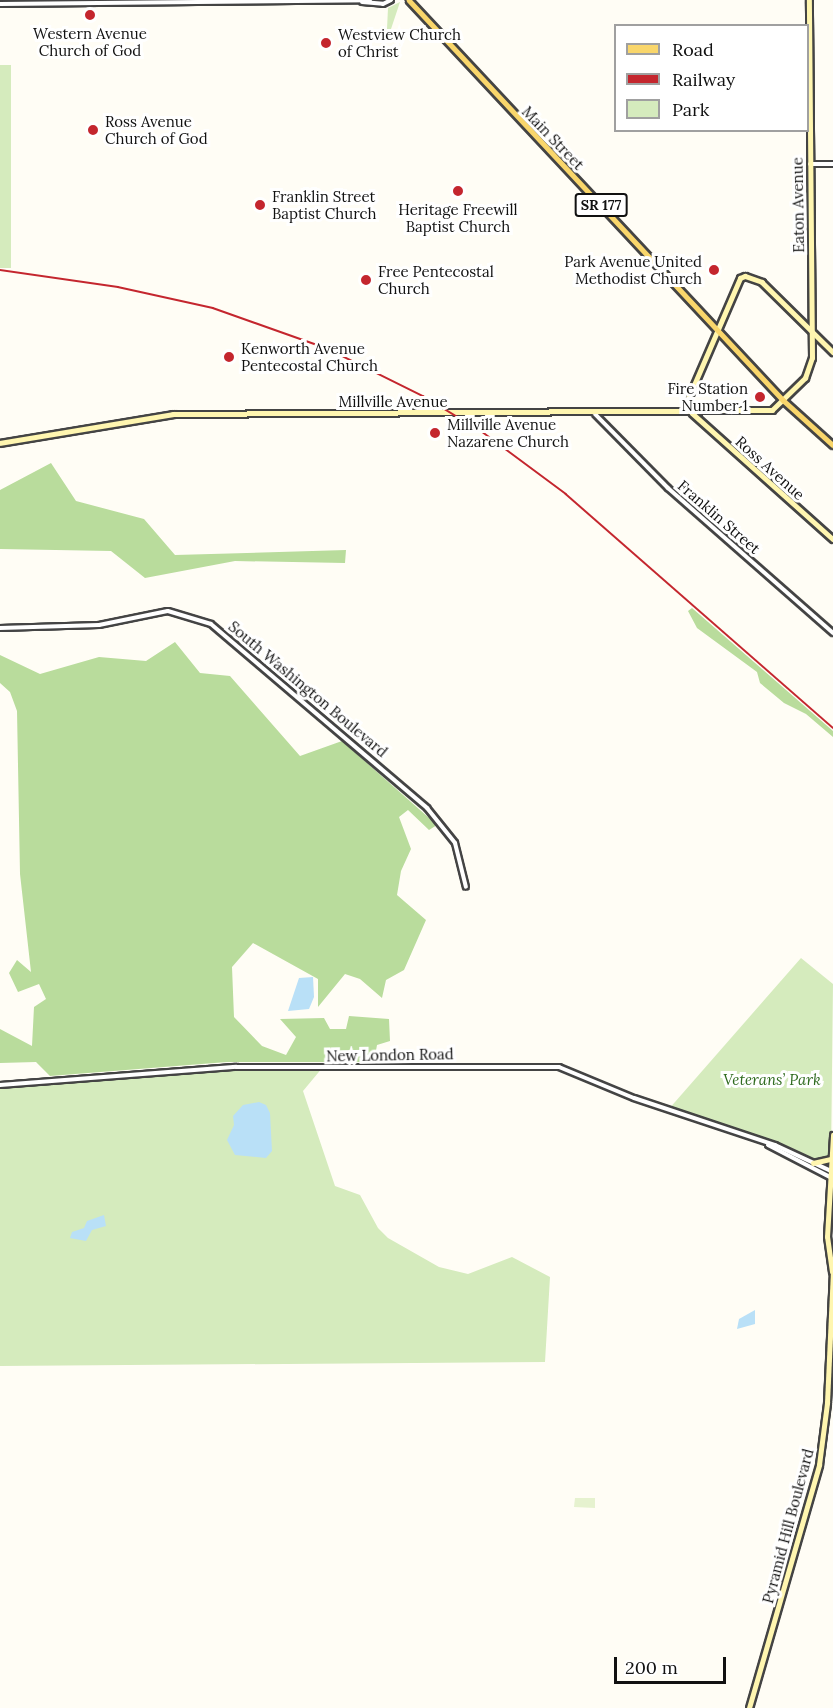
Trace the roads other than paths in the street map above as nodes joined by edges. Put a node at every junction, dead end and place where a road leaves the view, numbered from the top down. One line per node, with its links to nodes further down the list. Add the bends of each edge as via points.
1 (370, 0): 5 (street)
2 (391, 0): 5 (street, via 383,4)
3 (409, 0): 9 (main road, Main Street / SR 177)
4 (809, 0): 7 (main road, Eaton Avenue)
5 (355, 2): 6 (street)
6 (0, 5)
7 (810, 164): 8 (street); 10 (main road, Eaton Avenue)
8 (833, 164)
9 (718, 331): 10 (main road, via 740,278 750,276 762,282); 12 (main road, Main Street / SR 177); 13 (main road)
10 (811, 334): 11 (main road); 12 (main road, Eaton Avenue, via 807,375)
11 (833, 352)
12 (783, 400): 14 (main road, Millville Avenue, via 765,412); 17 (main road, Main Street)
13 (685, 406)
14 (692, 413): 15 (main road, Millville Avenue); 18 (main road, Ross Avenue)
15 (595, 414): 16 (main road, Millville Avenue, via 173,414); 20 (street, Franklin Street, via 668,488)
16 (0, 443)
17 (833, 445)
18 (833, 539)
19 (0, 628): 21 (street, South Washington Boulevard, via 99,625 168,611 211,624 427,808 455,843)
20 (833, 633)
21 (466, 887)
22 (0, 1085): 24 (street, New London Road, via 186,1070 559,1066 634,1098)
23 (833, 1135): 25 (main road, Pyramid Hill Boulevard)
24 (767, 1144): 26 (street, New London Road); 27 (street, New London Road)
25 (831, 1159): 26 (main road); 27 (main road, Pyramid Hill Boulevard)
26 (813, 1163): 27 (street, New London Road)
27 (832, 1174): 28 (main road, Pyramid Hill Boulevard, via 827,1237)
28 (833, 1272): 29 (main road, Pyramid Hill Boulevard, via 827,1403 819,1465)
29 (749, 1708)

